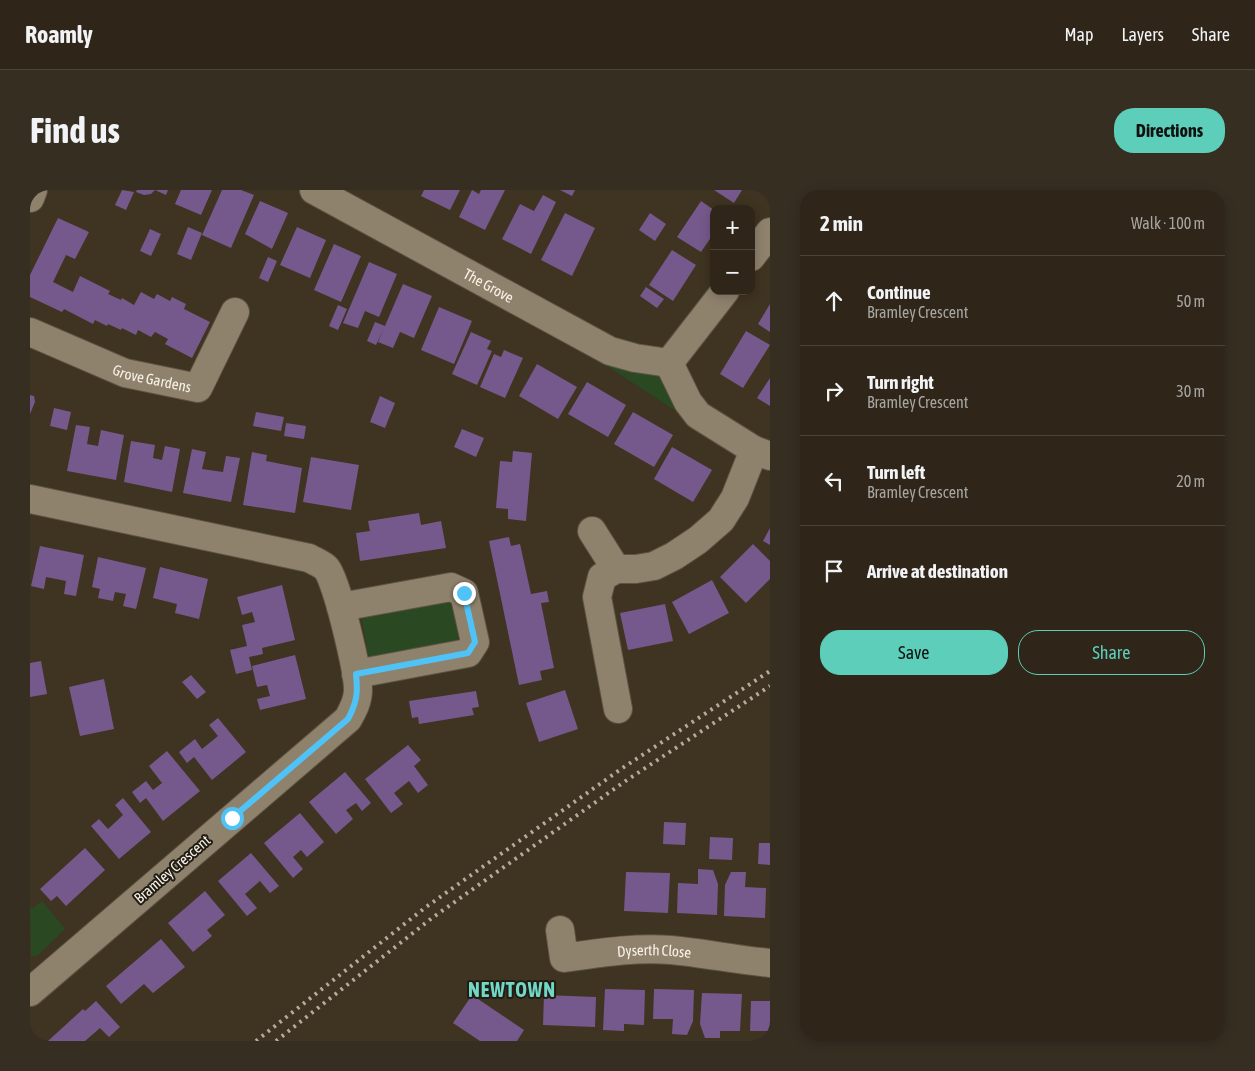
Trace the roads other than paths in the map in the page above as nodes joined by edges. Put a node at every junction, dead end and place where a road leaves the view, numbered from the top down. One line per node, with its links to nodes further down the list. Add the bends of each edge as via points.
1 (33, 190): 3 (street)
2 (314, 190): 9 (street, The Grove, via 610,351)
3 (30, 198)
4 (770, 232): 5 (street)
5 (755, 252)
6 (722, 295): 9 (street)
7 (235, 312): 8 (street, Grove Gardens, via 198,388 126,373)
8 (30, 332)
9 (669, 363): 10 (street, via 698,415)
10 (762, 453): 13 (street, via 721,520 698,540 654,566)
11 (30, 499): 14 (street, Bramley Crescent, via 309,558 326,568)
12 (592, 531): 13 (street)
13 (616, 569): 16 (street, via 602,577 597,598)
14 (341, 607): 15 (street, Bramley Crescent); 15 (street, via 451,587 464,593 475,642 468,653)
15 (356, 674): 19 (street, Bramley Crescent, via 358,691 348,719)
16 (618, 709)
17 (560, 930): 18 (street, Dyserth Close, via 564,958 616,950 670,950)
18 (770, 963)
19 (31, 989)

